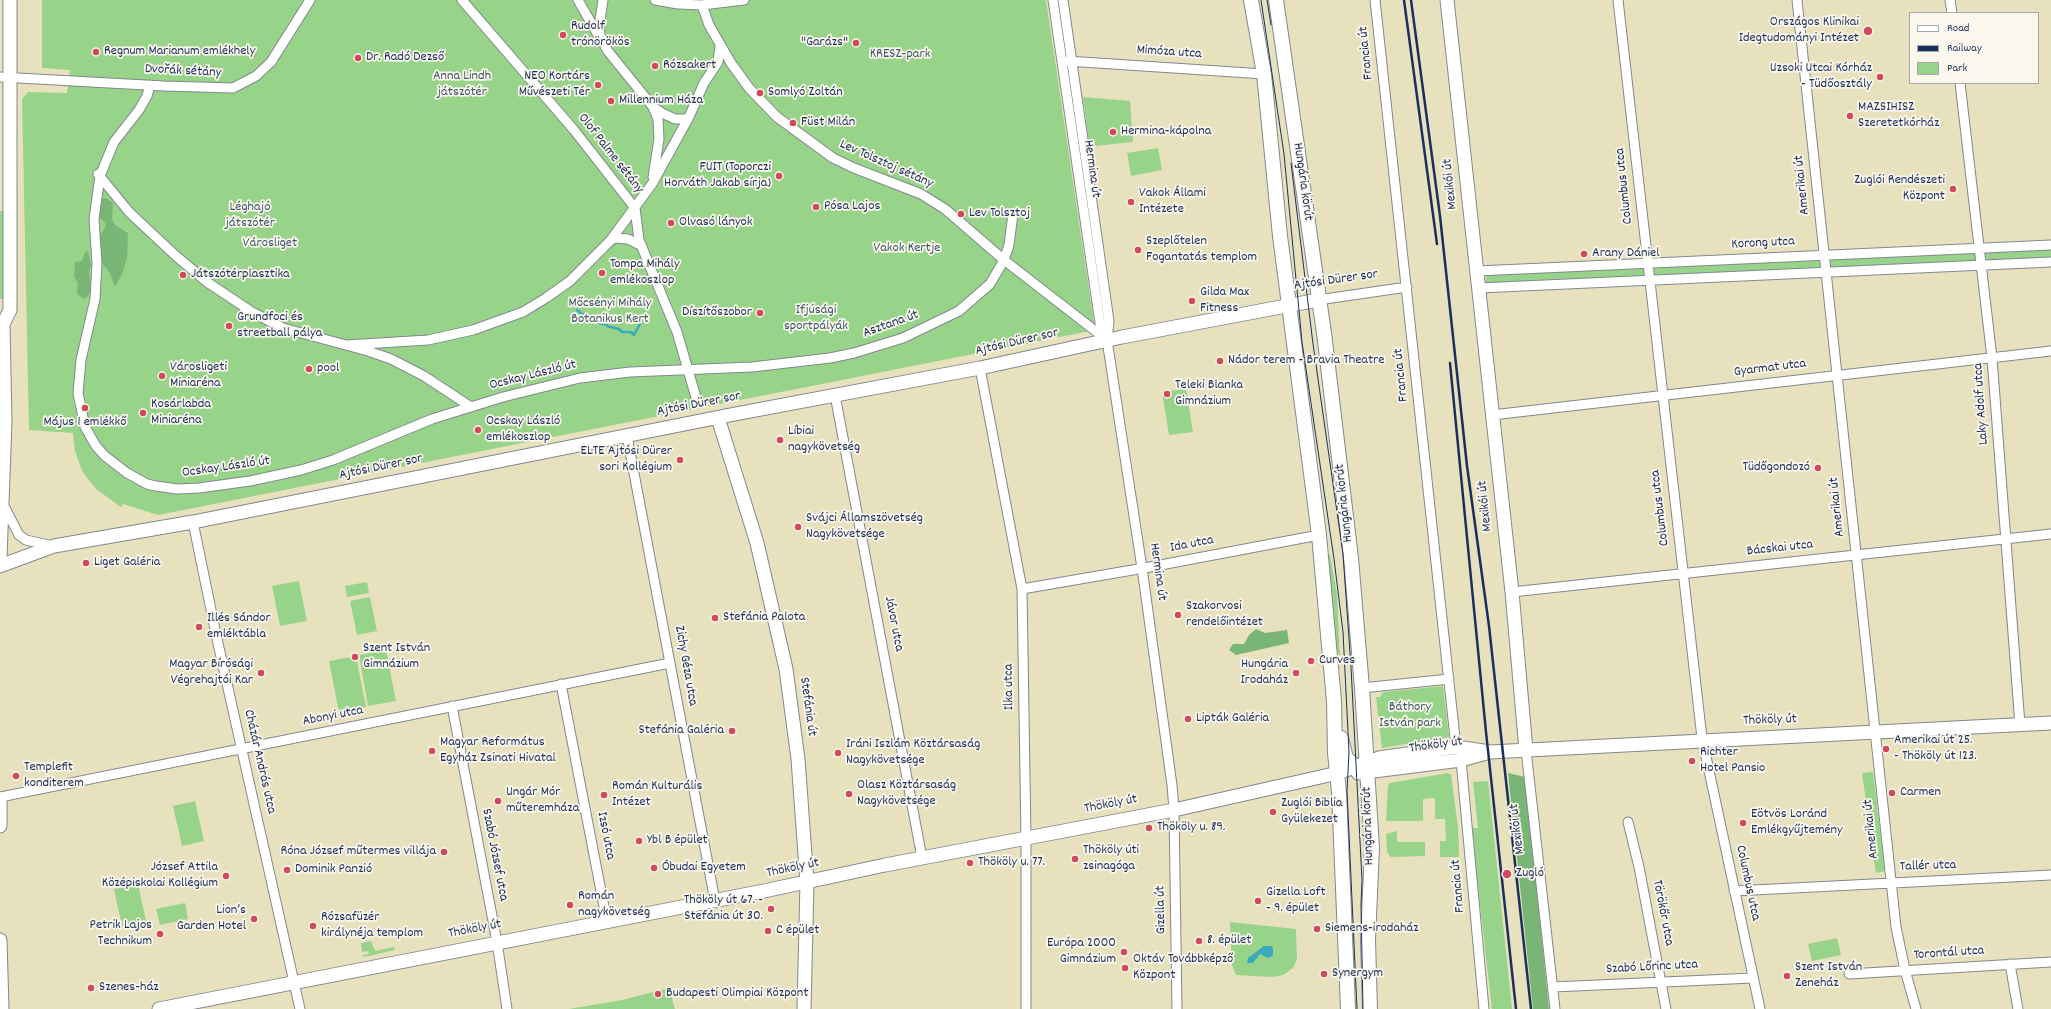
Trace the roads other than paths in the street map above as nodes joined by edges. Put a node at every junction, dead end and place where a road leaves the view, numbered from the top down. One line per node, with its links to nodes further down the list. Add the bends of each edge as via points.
1 (10, 0): 26 (main road)
2 (310, 0): 28 (street, Dvořák sétány, via 271,62 246,83 226,89)
3 (462, 0): 33 (street, Olof Palme sétány, via 559,112)
4 (578, 0): 20 (street)
5 (603, 0): 20 (street, via 599,27)
6 (655, 0): 17 (street)
7 (744, 0): 17 (street)
8 (1053, 0): 22 (street, Hermina út)
9 (1063, 0): 21 (street, Hermina út)
10 (1251, 0): 25 (main road, Hungária körút)
11 (1276, 0): 49 (main road, Hungária körút)
12 (1375, 0): 47 (street, Francia út)
13 (1447, 0): 44 (main road, Mexikói út)
14 (1618, 0): 42 (street, Columbus utca)
15 (1797, 0): 39 (street, Amerikai út)
16 (1950, 0): 18 (street)
17 (702, 5): 19 (street, Lev Tolsztoj sétány)
18 (1952, 12)
19 (720, 46): 23 (street, via 720,57); 24 (street, Lev Tolsztoj sétány)
20 (607, 50): 29 (street)
21 (1072, 61): 22 (street, Mimóza utca); 25 (street, Mimóza utca); 52 (street, Hermina út, via 1109,321)
22 (1061, 62): 52 (street, Hermina út, via 1100,323)
23 (713, 69): 24 (street, via 725,66); 30 (street)
24 (734, 69): 40 (street, Lev Tolsztoj sétány, via 757,98 777,117 820,149 854,168 931,199)
25 (1264, 74): 50 (main road, Hungária körút, via 1280,236)
26 (6, 77): 28 (street, Dvořák sétány); 51 (main road, via 10,310)
27 (1960, 84): 38 (street, Laky Adolf utca)
28 (150, 85): 31 (street, Ocskay László út, via 139,110 114,142)
29 (653, 107): 30 (street, via 675,119); 32 (street, via 658,120 659,139)
30 (689, 117): 32 (street)
31 (98, 174): 53 (street, via 129,212 157,239 229,298 283,328); 63 (street, Ocskay László út, via 94,219 97,282 79,373 78,393 82,418 89,436 105,456 127,473 147,484 177,488 199,488 250,481 333,460 432,419)
32 (652, 184): 33 (street)
33 (635, 208): 35 (street); 37 (street, Olof Palme sétány, via 637,232)
34 (1013, 214): 40 (street, Asztana út, via 1009,245)
35 (610, 241): 37 (street, via 615,238 628,239); 53 (street, via 570,281 517,314 452,335 403,342)
36 (2051, 245): 38 (street, Korong utca)
37 (642, 246): 58 (street, Olof Palme sétány, via 677,332)
38 (1979, 249): 39 (street, Korong utca); 43 (street, Laky Adolf utca)
39 (1824, 256): 42 (street, Korong utca); 45 (street, Amerikai út)
40 (1004, 260): 52 (street, Lev Tolsztoj sétány); 56 (street, Asztana út, via 990,284 968,304 913,334 830,358 752,367)
41 (2051, 262): 43 (street)
42 (1647, 263): 44 (street, Korong utca); 46 (street, Columbus utca)
43 (1981, 265): 45 (street); 55 (street, Laky Adolf utca)
44 (1477, 271): 48 (main road, Mexikói út)
45 (1826, 272): 46 (street); 59 (street, Amerikai út)
46 (1649, 280): 48 (street); 61 (street, Columbus utca)
47 (1407, 287): 49 (street, Ajtósi Dürer sor); 82 (street, Francia út)
48 (1479, 288): 64 (main road, Mexikói út)
49 (1318, 300): 50 (main road, Ajtósi Dürer sor); 84 (main road, Hungária körút, via 1344,485)
50 (1290, 304): 52 (main road, Ajtósi Dürer sor); 71 (main road, Hungária körút)
51 (1, 322): 67 (main road)
52 (1107, 340): 57 (main road, Ajtósi Dürer sor); 77 (street, Hermina út)
53 (347, 345): 63 (street, via 408,367)
54 (2051, 351): 55 (street, Gyarmat utca)
55 (1992, 358): 59 (street, Gyarmat utca); 72 (street, Laky Adolf utca)
56 (714, 368): 58 (street, Ocskay László út)
57 (980, 368): 60 (main road, Ajtósi Dürer sor); 79 (street, Ilka utca)
58 (688, 370): 62 (street, Olof Palme sétány); 63 (street, Ocskay László út, via 602,375 518,393)
59 (1838, 376): 61 (street, Gyarmat utca); 74 (street, Amerikai út)
60 (835, 395): 65 (main road, Ajtósi Dürer sor); 103 (street, Jávor utca)
61 (1663, 396): 64 (street, Gyarmat utca); 78 (street, Columbus utca)
62 (697, 401)
63 (471, 407)
64 (1492, 415): 80 (main road, Mexikói út)
65 (718, 418): 66 (main road, Ajtósi Dürer sor); 105 (main road, Stefánia út, via 756,543 786,669 798,759)
66 (627, 436): 69 (main road, Ajtósi Dürer sor); 81 (street, Zichy Géza utca)
67 (2, 454): 68 (main road)
68 (3, 504): 73 (street, via 19,535 26,540); 75 (main road)
69 (193, 522): 73 (main road, Ajtósi Dürer sor); 92 (street, Cházár András utca)
70 (2051, 534): 72 (street, Bácskai utca)
71 (1320, 535): 77 (street, Ida utca); 85 (main road, Hungária körút)
72 (2006, 539): 74 (street, Bácskai utca); 88 (street, Laky Adolf utca)
73 (54, 546): 76 (main road, Ajtósi Dürer sor)
74 (1857, 555): 78 (street, Bácskai utca); 89 (street, Amerikai út)
75 (0, 558)
76 (0, 566)
77 (1142, 568): 79 (street, Ida utca); 99 (street, Hermina út)
78 (1683, 574): 80 (street, Bácskai utca); 90 (street, Columbus utca)
79 (1022, 589): 102 (street, Ilka utca)
80 (1512, 592): 93 (main road, Mexikói út)
81 (670, 663): 83 (street, Abonyi utca); 108 (street, Zichy Géza utca)
82 (1449, 679): 84 (street); 91 (street, Francia út)
83 (562, 684): 86 (street, Abonyi utca); 109 (street, Izsó utca)
84 (1362, 688): 96 (main road, Hungária körút)
85 (1334, 700): 96 (main road, via 1346,758); 97 (main road, Hungária körút)
86 (452, 706): 92 (street, Abonyi utca); 111 (street, Szabó József utca)
87 (2051, 723): 88 (main road, Thököly út)
88 (2020, 725): 89 (main road, Thököly út)
89 (1876, 732): 90 (main road, Thököly út); 106 (street, Amerikai út)
90 (1702, 740): 93 (main road, Thököly út); 107 (street, Columbus utca)
91 (1456, 747): 94 (main road, Thököly út); 96 (main road, Thököly út, via 1383,757)
92 (242, 748): 98 (street, Abonyi utca); 118 (street, Cházár András utca)
93 (1526, 750): 94 (main road, Thököly út); 119 (street, Mexikói út)
94 (1490, 752): 95 (main road, Thököly út)
95 (1461, 760): 96 (main road, Thököly út); 129 (street, Francia út)
96 (1363, 766): 97 (main road, Thököly út); 128 (main road, Hungária körút, via 1372,848 1368,940)
97 (1338, 773): 99 (main road, Thököly út); 127 (main road, Hungária körút)
98 (0, 798): 101 (main road)
99 (1174, 810): 102 (main road, Thököly út); 126 (street, Gizella út)
100 (1628, 822): 117 (street, Törökőr utca)
101 (0, 826)
102 (1026, 838): 103 (main road, Thököly út); 125 (street, Ilka utca)
103 (922, 858): 105 (main road, Thököly út)
104 (2051, 875): 106 (street, Tallér utca)
105 (807, 882): 108 (main road, Thököly út); 124 (main road, Stefánia út)
106 (1892, 882): 107 (street, Tallér utca); 114 (street, Amerikai út, via 1896,927)
107 (1734, 891): 116 (street, Columbus utca)
108 (715, 901): 109 (main road, Thököly út)
109 (607, 922): 111 (main road, Thököly út)
110 (0, 940): 120 (main road)
111 (497, 942): 118 (main road, Thököly út); 123 (street, Szabó József utca)
112 (2051, 962): 113 (street, Torontál utca)
113 (2010, 964): 114 (street, Torontál utca); 134 (street)
114 (1905, 970): 115 (street, Torontál utca); 133 (street, Amerikai út)
115 (1849, 974)
116 (1753, 978): 117 (street, Szabó Lőrinc utca); 132 (street, Columbus utca)
117 (1661, 982): 119 (street, Szabó Lőrinc utca); 131 (street, Törökőr utca)
118 (294, 983): 121 (main road, Thököly út); 122 (street, Cházár András utca)
119 (1553, 987): 130 (street, Mexikói út)
120 (2, 1009)
121 (159, 1009)
122 (300, 1009)
123 (507, 1009)
124 (804, 1009)
125 (1026, 1009)
126 (1177, 1009)
127 (1348, 1009)
128 (1370, 1009)
129 (1484, 1009)
130 (1555, 1009)
131 (1666, 1009)
132 (1760, 1009)
133 (1916, 1009)
134 (2018, 1009)

